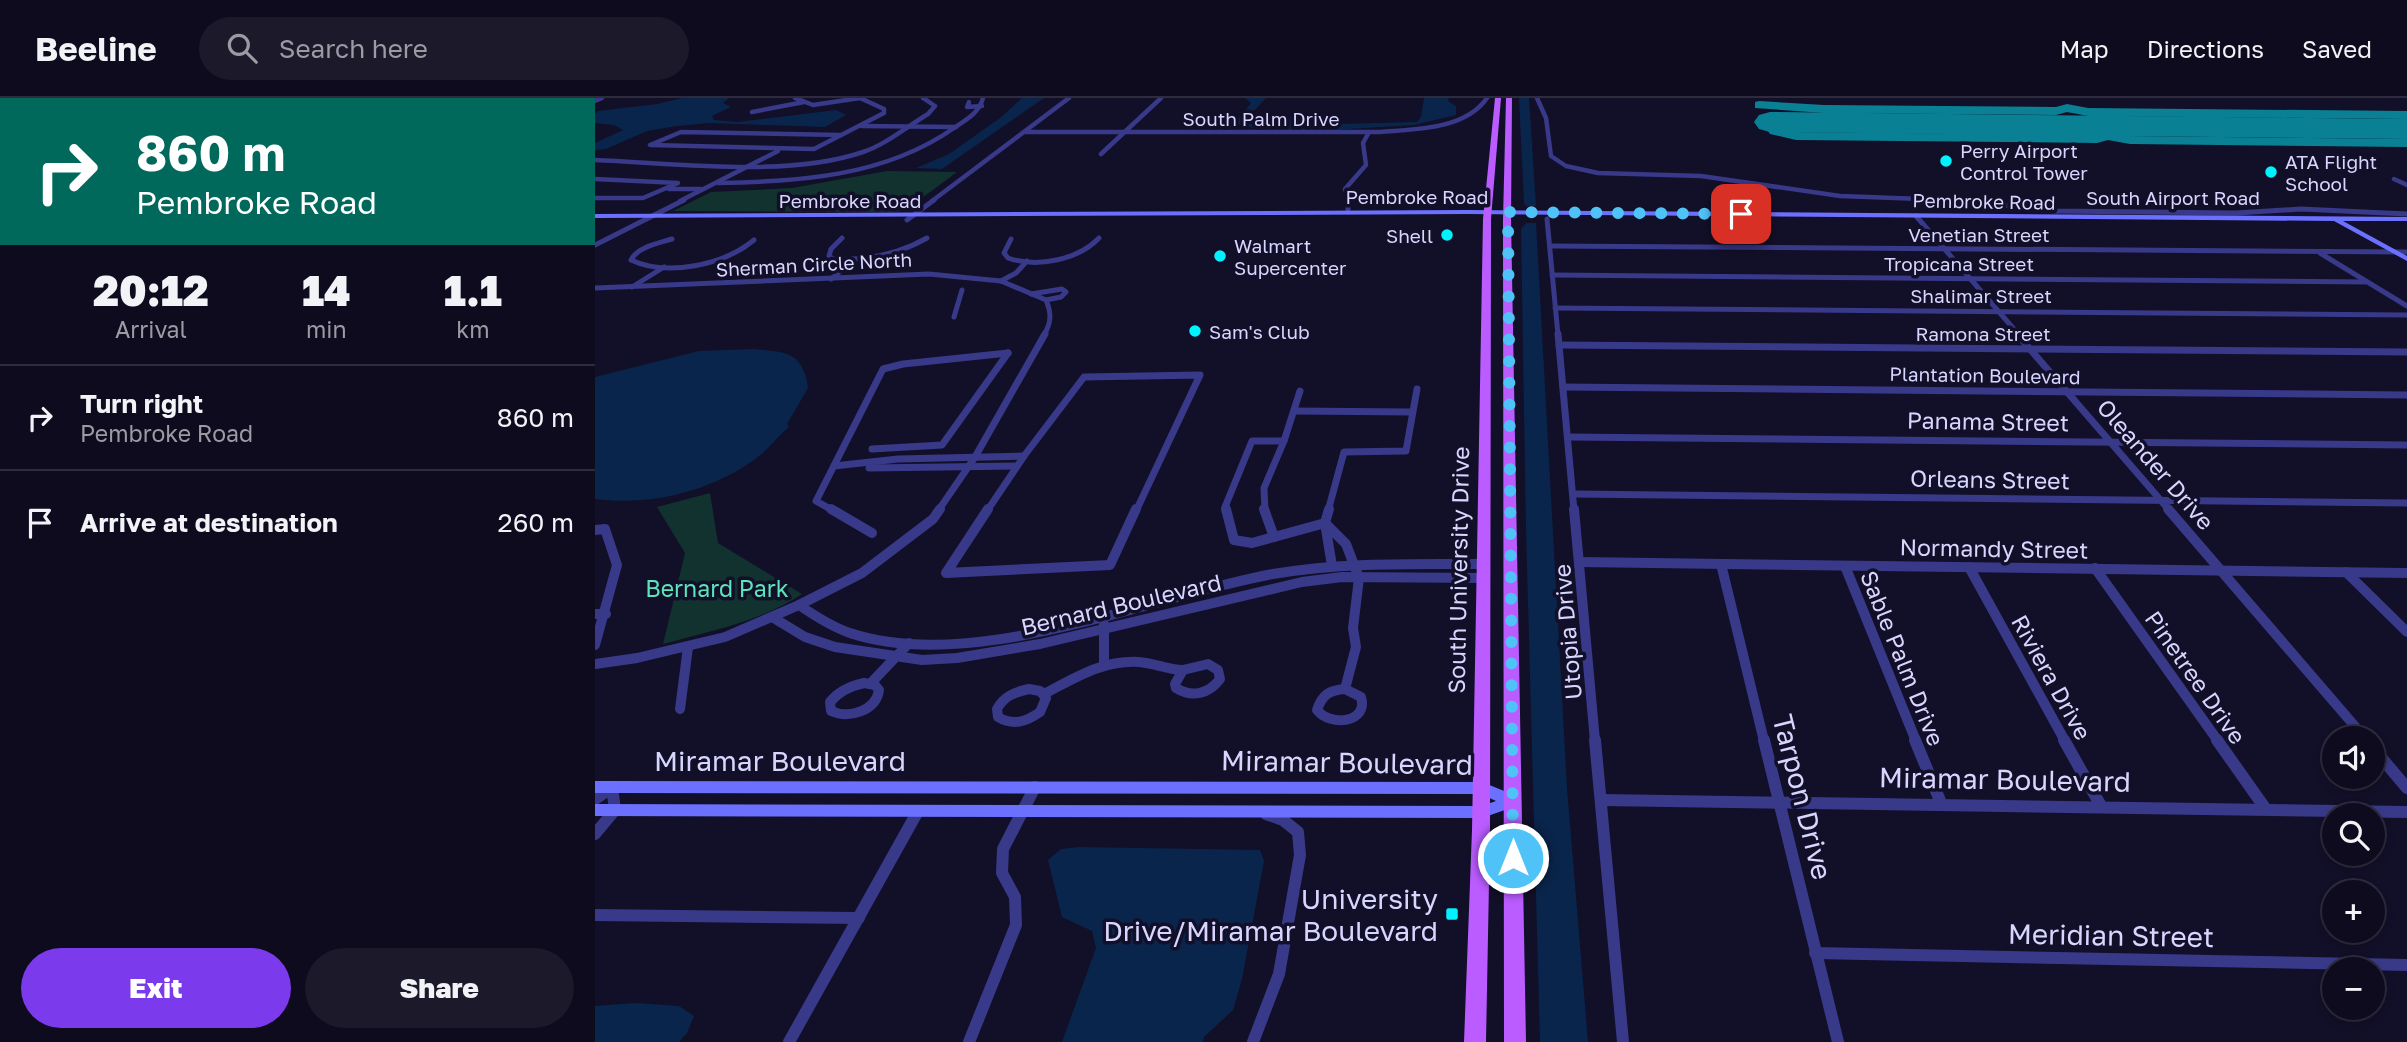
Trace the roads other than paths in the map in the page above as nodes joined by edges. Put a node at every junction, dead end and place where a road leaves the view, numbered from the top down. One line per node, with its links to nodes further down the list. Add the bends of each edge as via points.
1 (602, 98): 12 (street)
2 (795, 98): 13 (street)
3 (860, 98): 15 (street); 18 (street, via 884,113)
4 (923, 98): 19 (street, via 935,109)
5 (983, 98): 16 (street)
6 (1069, 98): 21 (street)
7 (1161, 98): 22 (street)
8 (1487, 98): 23 (street, South Palm Drive, via 1476,111 1450,121)
9 (1498, 98): 41 (main road, South University Drive)
10 (1509, 98): 42 (main road)
11 (1537, 98): 29 (street, via 1546,118 1550,154)
12 (595, 101)
13 (804, 102): 15 (street); 17 (street)
14 (969, 102): 16 (street, via 967,107)
15 (810, 105)
16 (982, 106): 20 (street)
17 (752, 112)
18 (860, 126): 19 (street); 24 (street)
19 (907, 126): 20 (street); 28 (street, via 865,152 819,162)
20 (956, 127): 32 (street, via 911,154 846,173)
21 (1025, 132): 22 (street, South Palm Drive); 46 (street)
22 (1124, 132): 23 (street, South Palm Drive); 26 (street)
23 (1369, 132): 39 (street, via 1363,143 1366,165 1345,189)
24 (844, 135): 25 (street, via 824,146); 25 (street, via 691,132 649,144)
25 (780, 150): 28 (street)
26 (1101, 154)
27 (595, 160): 28 (street)
28 (750, 166): 32 (street)
29 (1571, 168): 37 (street, South Airport Road, via 1605,174 1701,176 1848,197 1957,199 2055,212)
30 (595, 179): 34 (street, via 677,181)
31 (2394, 179): 33 (street)
32 (718, 183): 35 (street)
33 (2407, 185)
34 (667, 189): 35 (street); 36 (street, via 643,198)
35 (705, 190): 45 (street); 45 (street)
36 (595, 198)
37 (2316, 209): 38 (street, South Airport Road); 49 (street)
38 (2331, 209): 40 (street, South Airport Road); 50 (street, South Airport Road)
39 (1348, 212): 41 (main road, Pembroke Road); 43 (main road, Pembroke Road)
40 (2407, 214)
41 (1488, 215): 42 (main road, Pembroke Road); 43 (main road, Pembroke Road); 79 (main road, South University Drive)
42 (1507, 215): 47 (main road, Pembroke Road); 48 (main road, Pembroke Road); 89 (main road)
43 (1082, 217): 46 (main road, Pembroke Road)
44 (595, 218): 45 (main road, Pembroke Road)
45 (652, 218): 46 (main road, Pembroke Road); 59 (street); 62 (street)
46 (910, 218)
47 (1547, 219): 48 (main road, Pembroke Road); 60 (street, Utopia Drive)
48 (1918, 219): 49 (main road, Pembroke Road); 50 (main road, Pembroke Road); 61 (street, Oleander Drive)
49 (2334, 219): 50 (main road)
50 (2346, 221): 51 (main road, Pembroke Road); 52 (main road, Pembroke Road); 65 (main road)
51 (2407, 222): 52 (main road, Pembroke Road)
52 (2359, 224): 63 (main road)
53 (842, 238): 67 (street, via 829,256)
54 (927, 238): 67 (street, via 884,257)
55 (1099, 238): 68 (street, via 1085,251 1066,258)
56 (672, 239): 69 (street, via 631,258 635,264)
57 (1011, 239): 68 (street, via 1004,253)
58 (754, 240): 69 (street, via 717,261)
59 (595, 245)
60 (1551, 246): 61 (street, Venetian Street); 70 (street, Utopia Drive)
61 (1942, 249): 64 (street, Venetian Street); 71 (street, Oleander Drive)
62 (595, 251)
63 (2407, 251): 65 (street, Venetian Street)
64 (2319, 252): 65 (street, Venetian Street); 74 (street)
65 (2395, 252): 66 (main road)
66 (2407, 259)
67 (855, 260): 72 (street)
68 (1027, 261): 73 (street)
69 (665, 266): 76 (street)
70 (1552, 275): 71 (street, Tropicana Street); 82 (street, Utopia Drive)
71 (1968, 278): 74 (street, Tropicana Street); 83 (street, Oleander Drive)
72 (831, 279): 73 (street, Sherman Circle North, via 929,274); 76 (street, Sherman Circle North)
73 (1001, 281): 78 (street, Sherman Circle North)
74 (2366, 282): 81 (street)
75 (595, 288): 76 (street, Sherman Circle North)
76 (631, 288)
77 (963, 290): 85 (street)
78 (1031, 294): 80 (street, Sherman Circle North); 80 (street, via 1052,289 1066,292)
79 (1487, 299): 89 (main road, via 1496,348); 125 (main road, South University Drive)
80 (1046, 300): 103 (street, via 1051,324)
81 (2407, 306)
82 (1555, 308): 83 (street, Shalimar Street); 86 (street, Utopia Drive)
83 (1996, 311): 84 (street, Shalimar Street); 87 (street, Oleander Drive)
84 (2407, 315)
85 (954, 317)
86 (1559, 345): 87 (street, Ramona Street); 90 (street, Utopia Drive)
87 (2029, 349): 88 (street, Ramona Street); 93 (street, Oleander Drive)
88 (2407, 352)
89 (1508, 353): 155 (main road)
90 (1563, 387): 93 (street, Plantation Boulevard); 97 (street, Utopia Drive)
91 (1417, 388): 96 (street)
92 (1300, 391): 95 (street)
93 (2066, 392): 94 (street, Plantation Boulevard); 99 (street, Oleander Drive)
94 (2407, 395)
95 (1294, 411): 96 (street); 98 (street)
96 (1412, 412): 113 (street, via 1406,451 1344,452)
97 (1568, 437): 99 (street, Panama Street); 110 (street, Utopia Drive)
98 (1284, 441): 116 (street, via 1262,494 1263,514); 116 (street, via 1252,441 1225,507 1234,540 1252,543)
99 (2108, 442): 100 (street, Panama Street); 111 (street, Oleander Drive)
100 (2407, 444)
101 (872, 449): 109 (street, via 942,445 1008,354 883,369)
102 (1024, 456): 103 (street); 108 (street); 108 (street, via 1084,377 1200,374 1110,565 946,573)
103 (975, 457): 104 (street); 107 (street)
104 (946, 458): 105 (street, via 900,456); 106 (street)
105 (878, 461): 106 (street); 109 (street)
106 (914, 463): 107 (street); 109 (street)
107 (970, 465): 108 (street); 129 (street, via 933,519 862,573)
108 (1017, 466)
109 (833, 468): 115 (street, via 816,501)
110 (1573, 494): 111 (street, Orleans Street); 117 (street, Utopia Drive)
111 (2160, 500): 112 (street, Orleans Street); 124 (street, Oleander Drive)
112 (2407, 503)
113 (1325, 523): 116 (street); 118 (street, via 1346,544); 120 (street)
114 (600, 530): 130 (street, via 617,565)
115 (872, 533)
116 (1274, 537)
117 (1580, 562): 119 (street, Normandy Street); 154 (street, Utopia Drive)
118 (1355, 564): 120 (street, Bernard Boulevard); 125 (street, Bernard Boulevard); 128 (street)
119 (1721, 564): 121 (street, Normandy Street); 156 (street, Tarpon Drive)
120 (1332, 566): 131 (street, Bernard Boulevard, via 1262,577)
121 (1845, 566): 122 (street, Normandy Street); 157 (street, Sable Palm Drive)
122 (1969, 567): 123 (street, Normandy Street); 158 (street, Riviera Drive)
123 (2095, 568): 124 (street, Normandy Street); 159 (street, Pinetree Drive)
124 (2220, 570): 126 (street, Normandy Street); 146 (street, Oleander Drive)
125 (1485, 571): 128 (street, Bernard Boulevard); 151 (main road, South University Drive)
126 (2346, 572): 127 (street, Normandy Street); 134 (street)
127 (2407, 573)
128 (1359, 578): 133 (street, Bernard Boulevard, via 1302,582); 143 (street, via 1353,628 1356,647)
129 (799, 606): 132 (street); 135 (street, Bernard Boulevard, via 852,633)
130 (600, 614): 136 (street)
131 (1105, 615): 133 (street); 135 (street, Bernard Boulevard, via 1008,638)
132 (772, 617): 137 (street); 138 (street, Bernard Boulevard, via 805,637 835,647)
133 (1104, 628): 138 (street, Bernard Boulevard, via 990,654 922,660); 139 (street)
134 (2407, 632)
135 (909, 643): 138 (street)
136 (595, 645)
137 (688, 647): 140 (street); 145 (street)
138 (896, 657): 142 (street)
139 (1104, 663): 141 (street, via 1141,662); 144 (street)
140 (595, 664)
141 (1183, 670)
142 (871, 683): 142 (street, via 880,693 867,708 843,715 831,711 830,702 840,691)
143 (1345, 689)
144 (1044, 694): 144 (street, via 1046,702 1035,716 1014,723 998,717 1000,704 1009,695 1029,690)
145 (680, 709)
146 (2355, 726)
147 (2385, 762): 152 (street)
148 (595, 786): 149 (main road, Miramar Boulevard)
149 (613, 787): 150 (main road, Miramar Boulevard); 153 (street); 161 (street)
150 (1035, 787): 151 (main road, Miramar Boulevard); 163 (street)
151 (1482, 788): 155 (main road, Miramar Boulevard); 165 (main road, South University Drive)
152 (2407, 788)
153 (595, 799)
154 (1602, 800): 156 (street, Miramar Boulevard); 177 (street, Utopia Drive)
155 (1513, 801): 165 (main road, Miramar Boulevard); 176 (main road)
156 (1779, 803): 157 (street, Miramar Boulevard); 170 (street, Tarpon Drive)
157 (1941, 803): 158 (street, Miramar Boulevard)
158 (2101, 806): 159 (street, Miramar Boulevard)
159 (2265, 808): 166 (street, Miramar Boulevard)
160 (595, 810): 161 (main road, Miramar Boulevard)
161 (615, 810): 162 (main road, Miramar Boulevard); 167 (street)
162 (918, 811): 163 (main road, Miramar Boulevard); 169 (street)
163 (1022, 811): 164 (main road, Miramar Boulevard); 173 (street, via 1003,849 1002,873 1015,897 1016,925)
164 (1259, 812): 165 (main road, Miramar Boulevard); 174 (street, via 1283,820 1298,832 1300,855 1279,974)
165 (1482, 812): 175 (main road, South University Drive)
166 (2407, 812)
167 (595, 834)
168 (595, 915): 169 (street)
169 (859, 918): 172 (street)
170 (1815, 953): 171 (street, Meridian Street); 178 (street, Tarpon Drive)
171 (2407, 965)
172 (789, 1042)
173 (969, 1042)
174 (1253, 1042)
175 (1475, 1042)
176 (1515, 1042)
177 (1623, 1042)
178 (1838, 1042)

